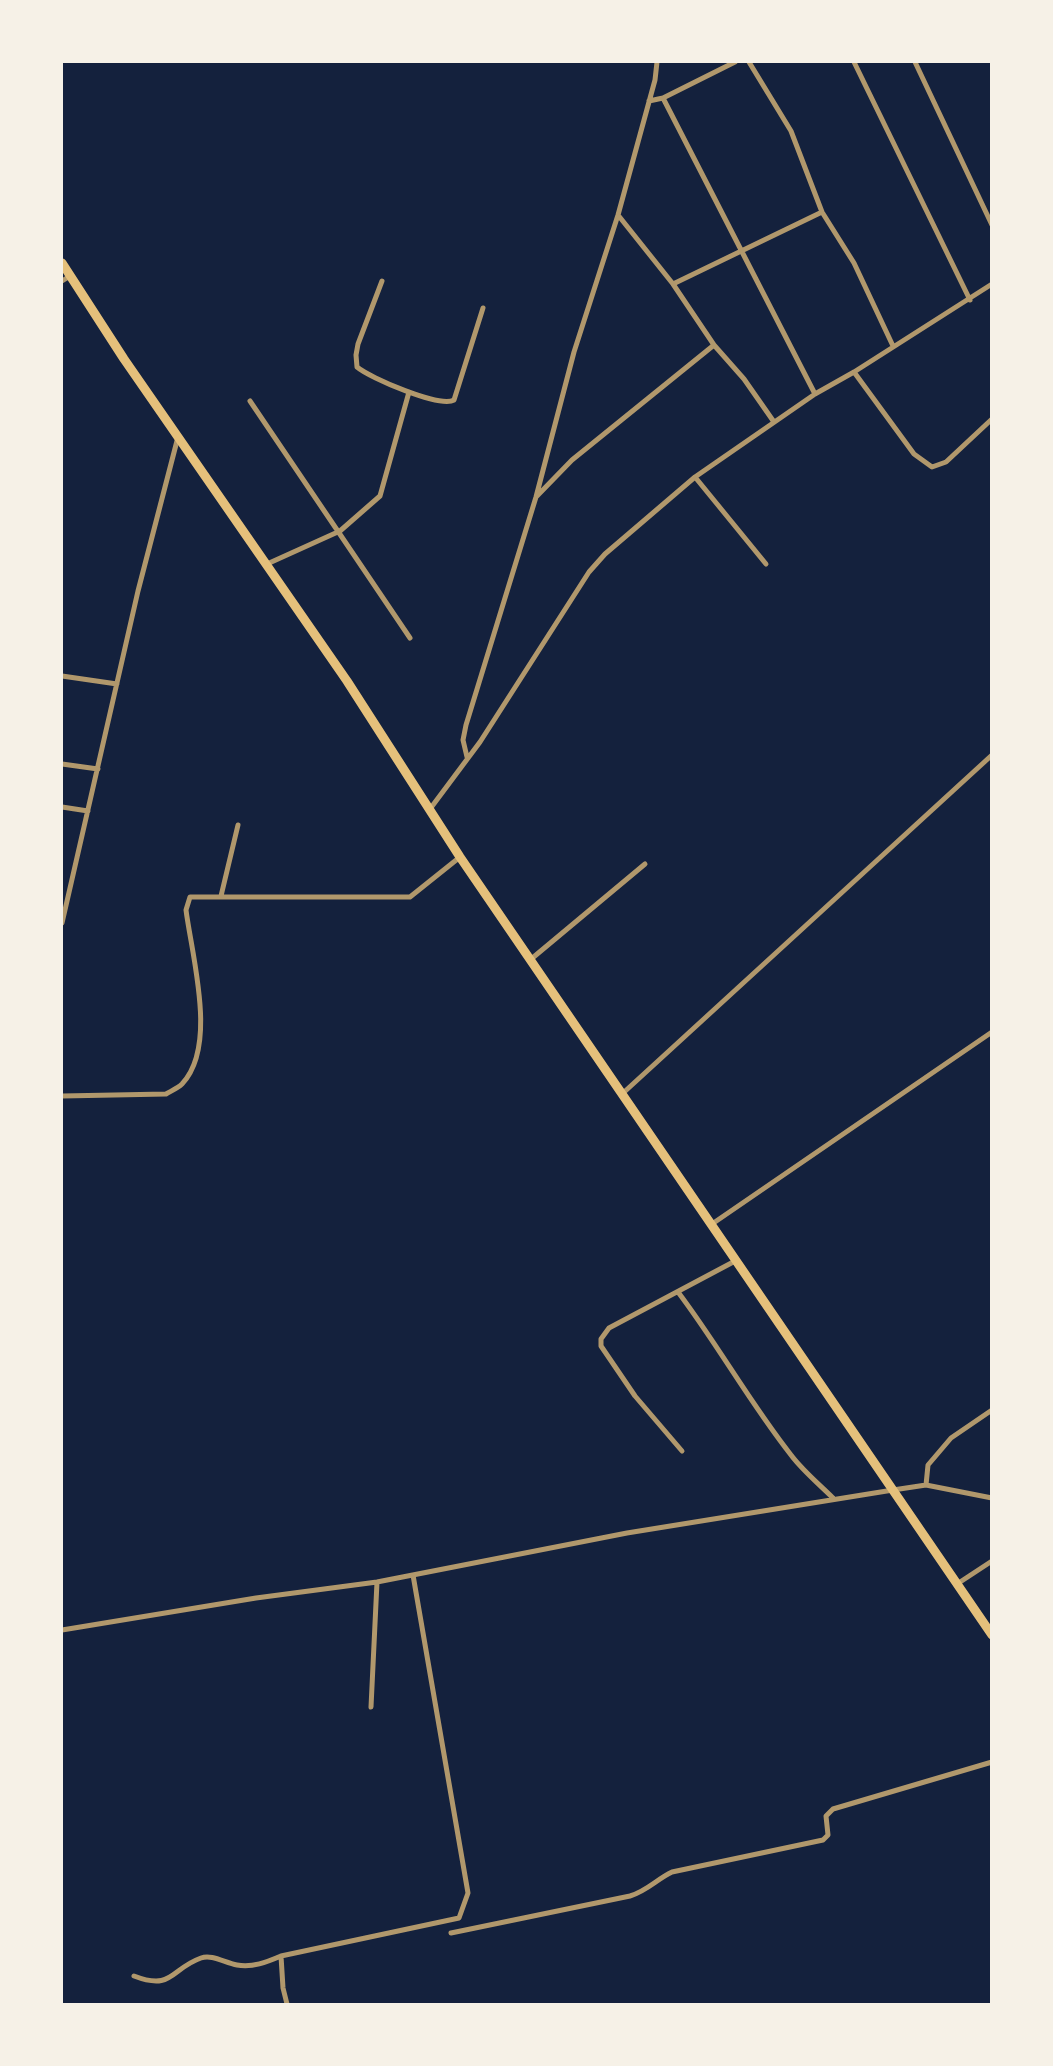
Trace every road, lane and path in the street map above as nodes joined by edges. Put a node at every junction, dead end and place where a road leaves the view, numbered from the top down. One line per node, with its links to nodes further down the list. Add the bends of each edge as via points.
1 (657, 62): 7 (street)
2 (735, 62): 6 (street)
3 (749, 62): 8 (street, via 791,131)
4 (854, 62): 17 (street)
5 (915, 62): 10 (street)
6 (663, 98): 7 (street); 11 (street)
7 (649, 101): 9 (street)
8 (822, 212): 11 (street); 20 (street, via 854,263)
9 (618, 216): 15 (street); 29 (street, via 574,352)
10 (992, 225)
11 (742, 248): 15 (street); 23 (street)
12 (62, 263): 13 (highway)
13 (66, 279): 27 (highway)
14 (382, 281): 22 (street, via 361,336 356,362 363,371)
15 (673, 284): 19 (street)
16 (992, 284): 17 (street)
17 (970, 300): 20 (street)
18 (483, 308): 22 (street, via 454,400 444,402)
19 (714, 345): 26 (street); 29 (street, via 581,453)
20 (893, 346): 21 (street)
21 (854, 372): 23 (street); 25 (street, via 914,454 932,467 946,462)
22 (409, 392): 30 (street, via 380,496)
23 (815, 394): 26 (street)
24 (250, 401): 30 (street)
25 (992, 419)
26 (774, 422): 28 (street)
27 (178, 437): 31 (highway); 35 (street)
28 (695, 477): 32 (street); 37 (street, via 611,548 589,572)
29 (536, 497): 37 (street, via 466,725 463,741)
30 (340, 531): 31 (street); 33 (street)
31 (267, 564): 41 (highway)
32 (766, 564)
33 (410, 638)
34 (62, 676): 35 (street)
35 (117, 684): 39 (street)
36 (992, 755): 50 (street)
37 (467, 757): 41 (street)
38 (62, 764): 39 (street)
39 (98, 768): 42 (street)
40 (62, 807): 42 (street)
41 (430, 808): 44 (highway)
42 (88, 811): 47 (street)
43 (238, 825): 46 (street)
44 (460, 857): 46 (street, via 410,897); 48 (highway)
45 (645, 864): 48 (street)
46 (221, 896): 51 (street, via 197,895 187,902 201,1041 181,1085 166,1094)
47 (62, 922)
48 (530, 960): 50 (highway)
49 (992, 1032): 52 (street)
50 (622, 1094): 52 (highway)
51 (62, 1096)
52 (712, 1224): 53 (highway)
53 (736, 1260): 54 (street); 58 (highway)
54 (678, 1292): 56 (street, via 609,1328 601,1346 635,1396); 59 (street, via 792,1457)
55 (992, 1410): 57 (street, via 951,1437 928,1465)
56 (682, 1451)
57 (926, 1485): 58 (street); 60 (street)
58 (893, 1490): 59 (street); 64 (highway)
59 (833, 1498): 62 (street)
60 (992, 1498)
61 (992, 1561): 64 (street)
62 (413, 1575): 63 (street); 70 (street, via 468,1893 459,1918)
63 (377, 1582): 65 (street); 67 (street)
64 (957, 1584): 66 (highway)
65 (62, 1630)
66 (992, 1635)
67 (371, 1707)
68 (992, 1762): 69 (street, via 833,1809 826,1816 828,1835 823,1840 672,1872 647,1890 630,1896)
69 (451, 1933)
70 (281, 1956): 71 (street, via 260,1965 202,1958 167,1980 152,1983); 72 (street)
71 (134, 1976)
72 (287, 2004)

